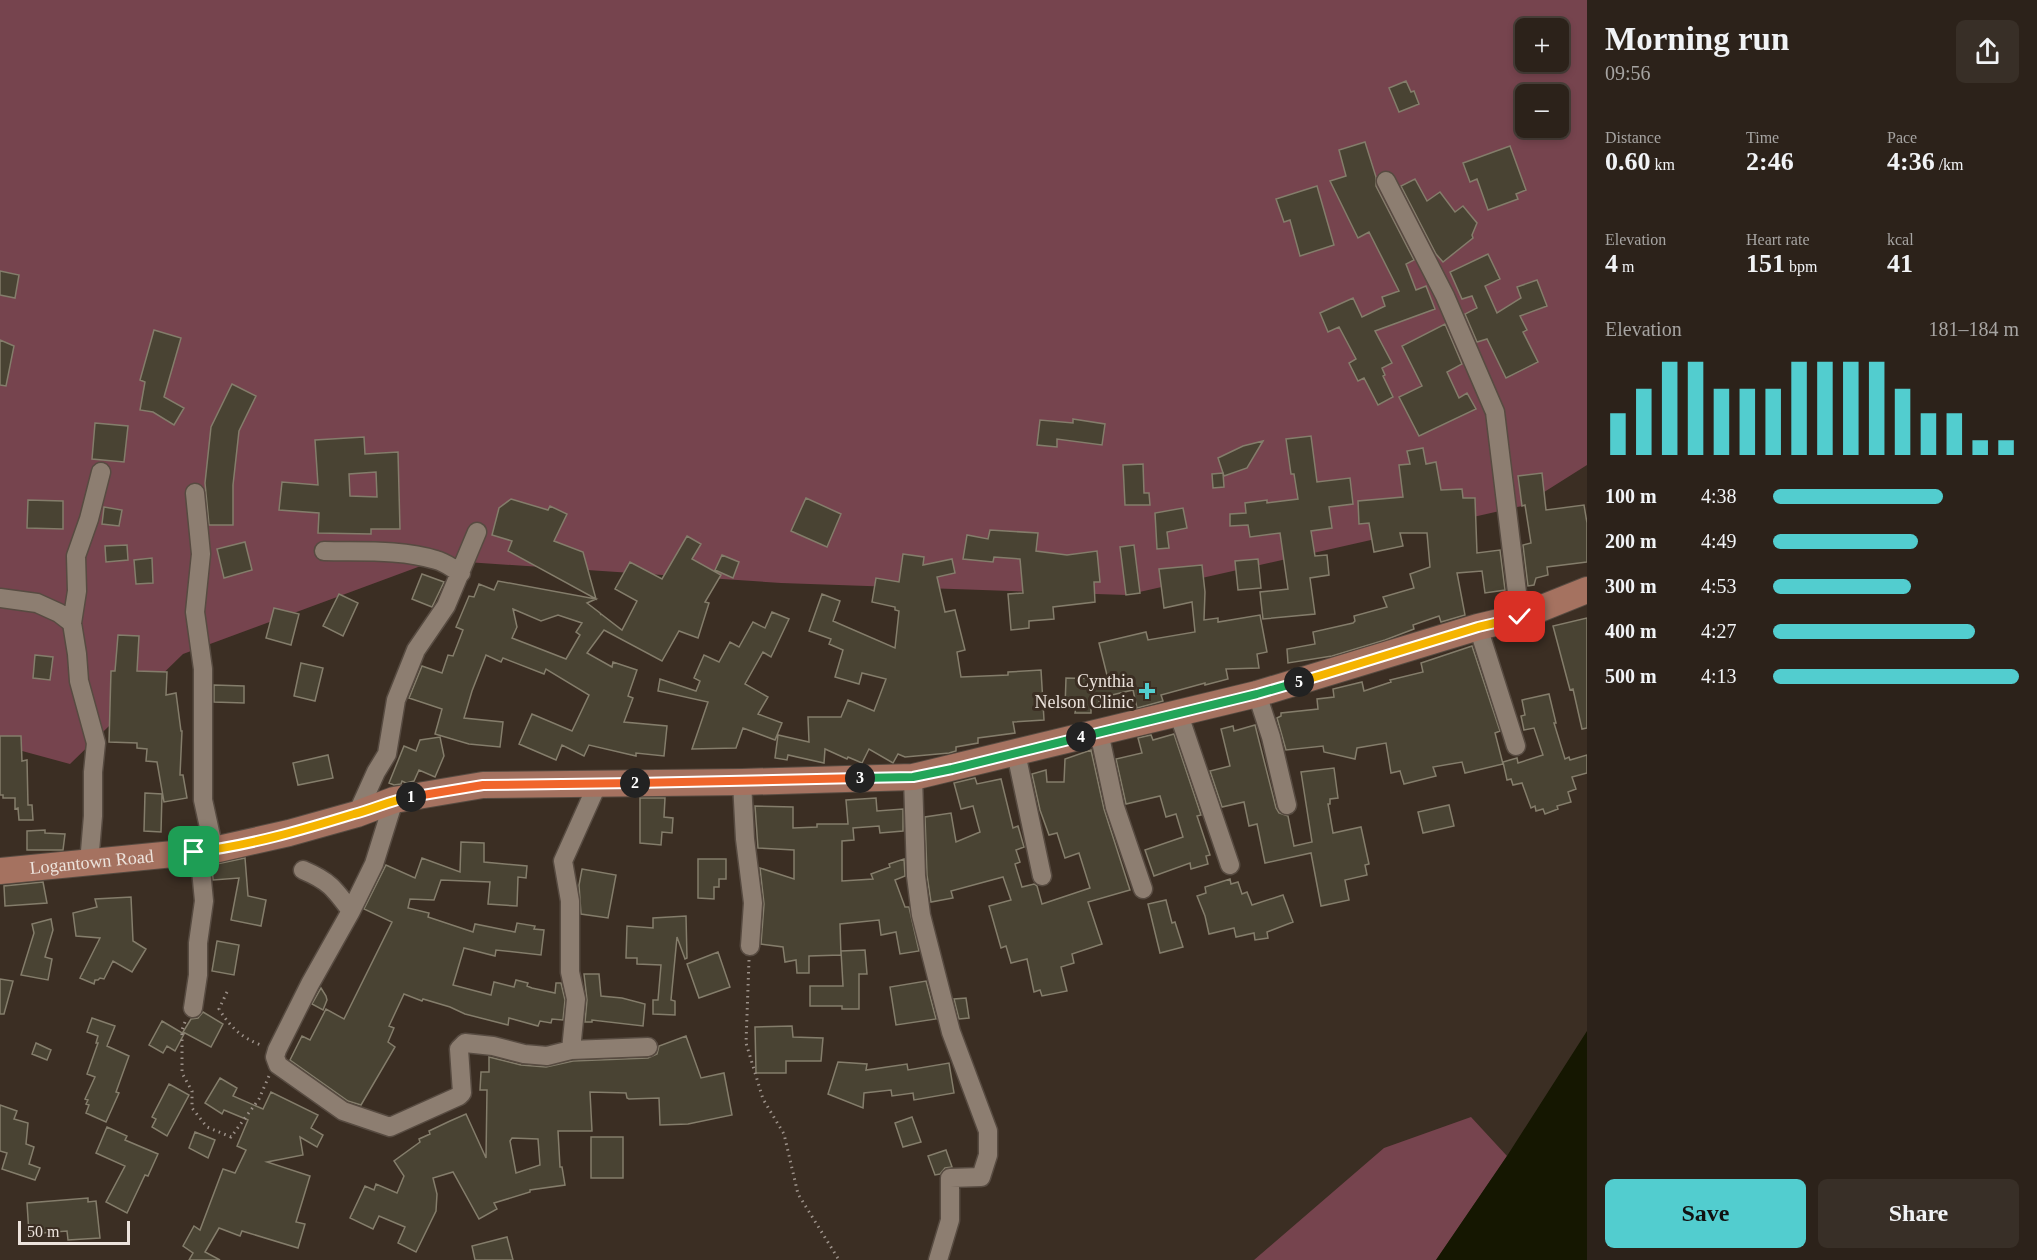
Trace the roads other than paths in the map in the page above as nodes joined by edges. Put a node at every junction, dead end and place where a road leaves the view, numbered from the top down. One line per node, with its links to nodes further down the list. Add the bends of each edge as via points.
1 (1386, 181): 9 (street, via 1445,296 1495,412)
2 (101, 471): 10 (street, via 76,556 77,591)
3 (195, 493): 23 (street, via 201,554 195,612 203,669)
4 (477, 532): 6 (street)
5 (324, 551): 6 (street, via 416,556 437,560)
6 (461, 573): 22 (street, via 446,606 416,650 396,700 387,754)
7 (1587, 590): 9 (street, Logantown Road)
8 (0, 598): 10 (street, via 37,603)
9 (1520, 617): 11 (street, Logantown Road)
10 (72, 623): 24 (street, via 79,681 96,743)
11 (1478, 627): 12 (street, Logantown Road); 15 (street)
12 (1257, 694): 13 (street, Logantown Road); 21 (street)
13 (1178, 712): 14 (street, Logantown Road); 25 (street)
14 (1099, 732): 16 (street, Logantown Road); 29 (street, via 1115,807)
15 (1516, 746)
16 (1016, 753): 17 (street, Logantown Road); 28 (street)
17 (913, 777): 18 (street, Logantown Road); 35 (street, via 921,915 951,1032 988,1131 988,1155 981,1177 950,1178 950,1220)
18 (742, 782): 19 (street, Logantown Road); 31 (street, via 753,903)
19 (598, 783): 20 (street, Logantown Road, via 483,785); 34 (street, via 563,861 570,901 570,972 576,999)
20 (394, 800): 22 (street, Logantown Road); 30 (street, via 374,864)
21 (1287, 805)
22 (357, 814): 23 (street, Logantown Road)
23 (204, 851): 24 (street, Logantown Road); 32 (street, via 204,902)
24 (89, 863): 27 (street, Logantown Road)
25 (1230, 865)
26 (303, 870): 30 (street, via 333,886)
27 (0, 871)
28 (1042, 876)
29 (1143, 889)
30 (351, 910): 34 (street, via 277,1055 278,1065 343,1111 390,1127 459,1096 459,1049 463,1043 547,1056)
31 (750, 946)
32 (193, 1008)
33 (648, 1047): 34 (street)
34 (571, 1050)
35 (938, 1260)

